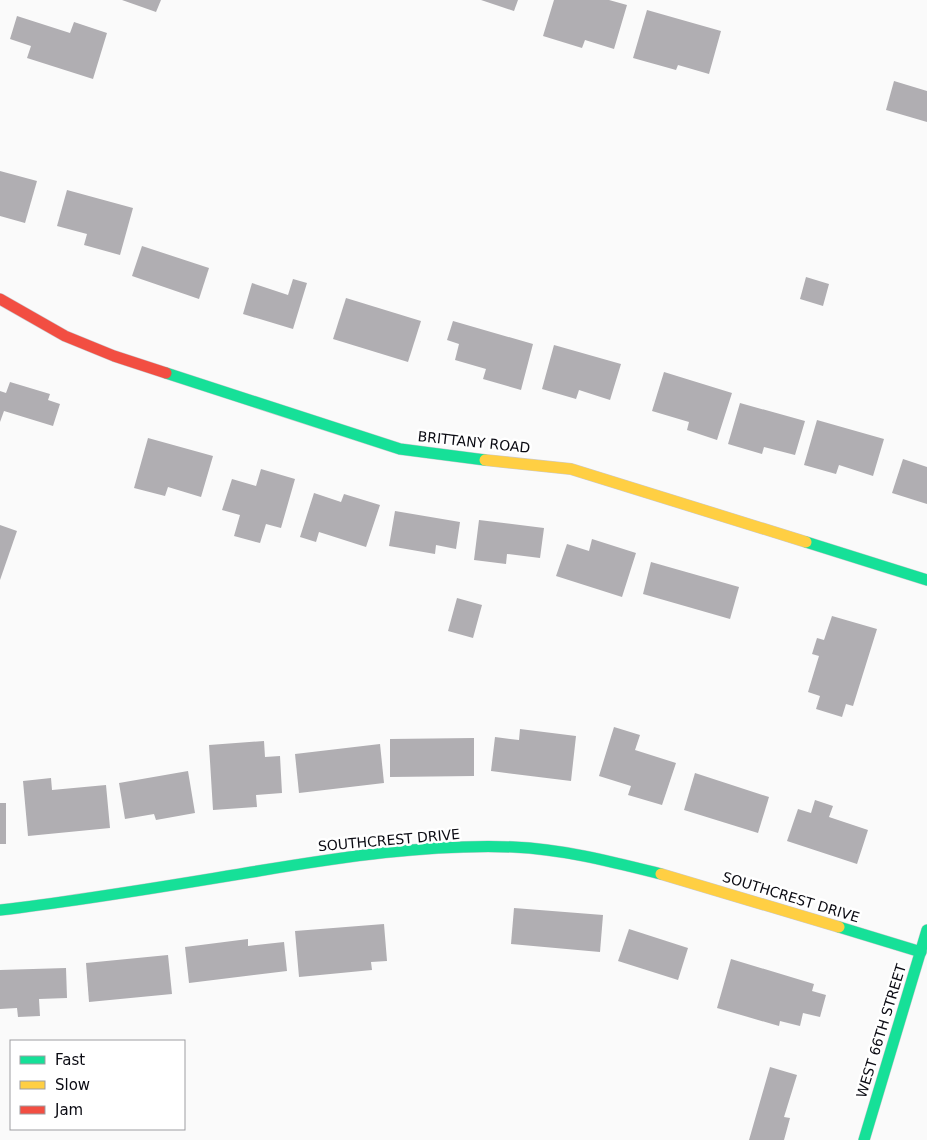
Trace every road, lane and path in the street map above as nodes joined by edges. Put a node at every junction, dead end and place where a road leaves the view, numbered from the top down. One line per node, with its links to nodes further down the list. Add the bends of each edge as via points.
1 (0, 299): 2 (street, BRITTANY ROAD, via 65,336 114,356 400,448 451,457 570,469)
2 (927, 580)
3 (0, 910): 5 (street, SOUTHCREST DRIVE, via 354,856 434,848 514,847 595,857 674,877)
4 (927, 930): 5 (street, WEST 66TH STREET)
5 (921, 952): 6 (street, WEST 66TH STREET)
6 (864, 1140)

